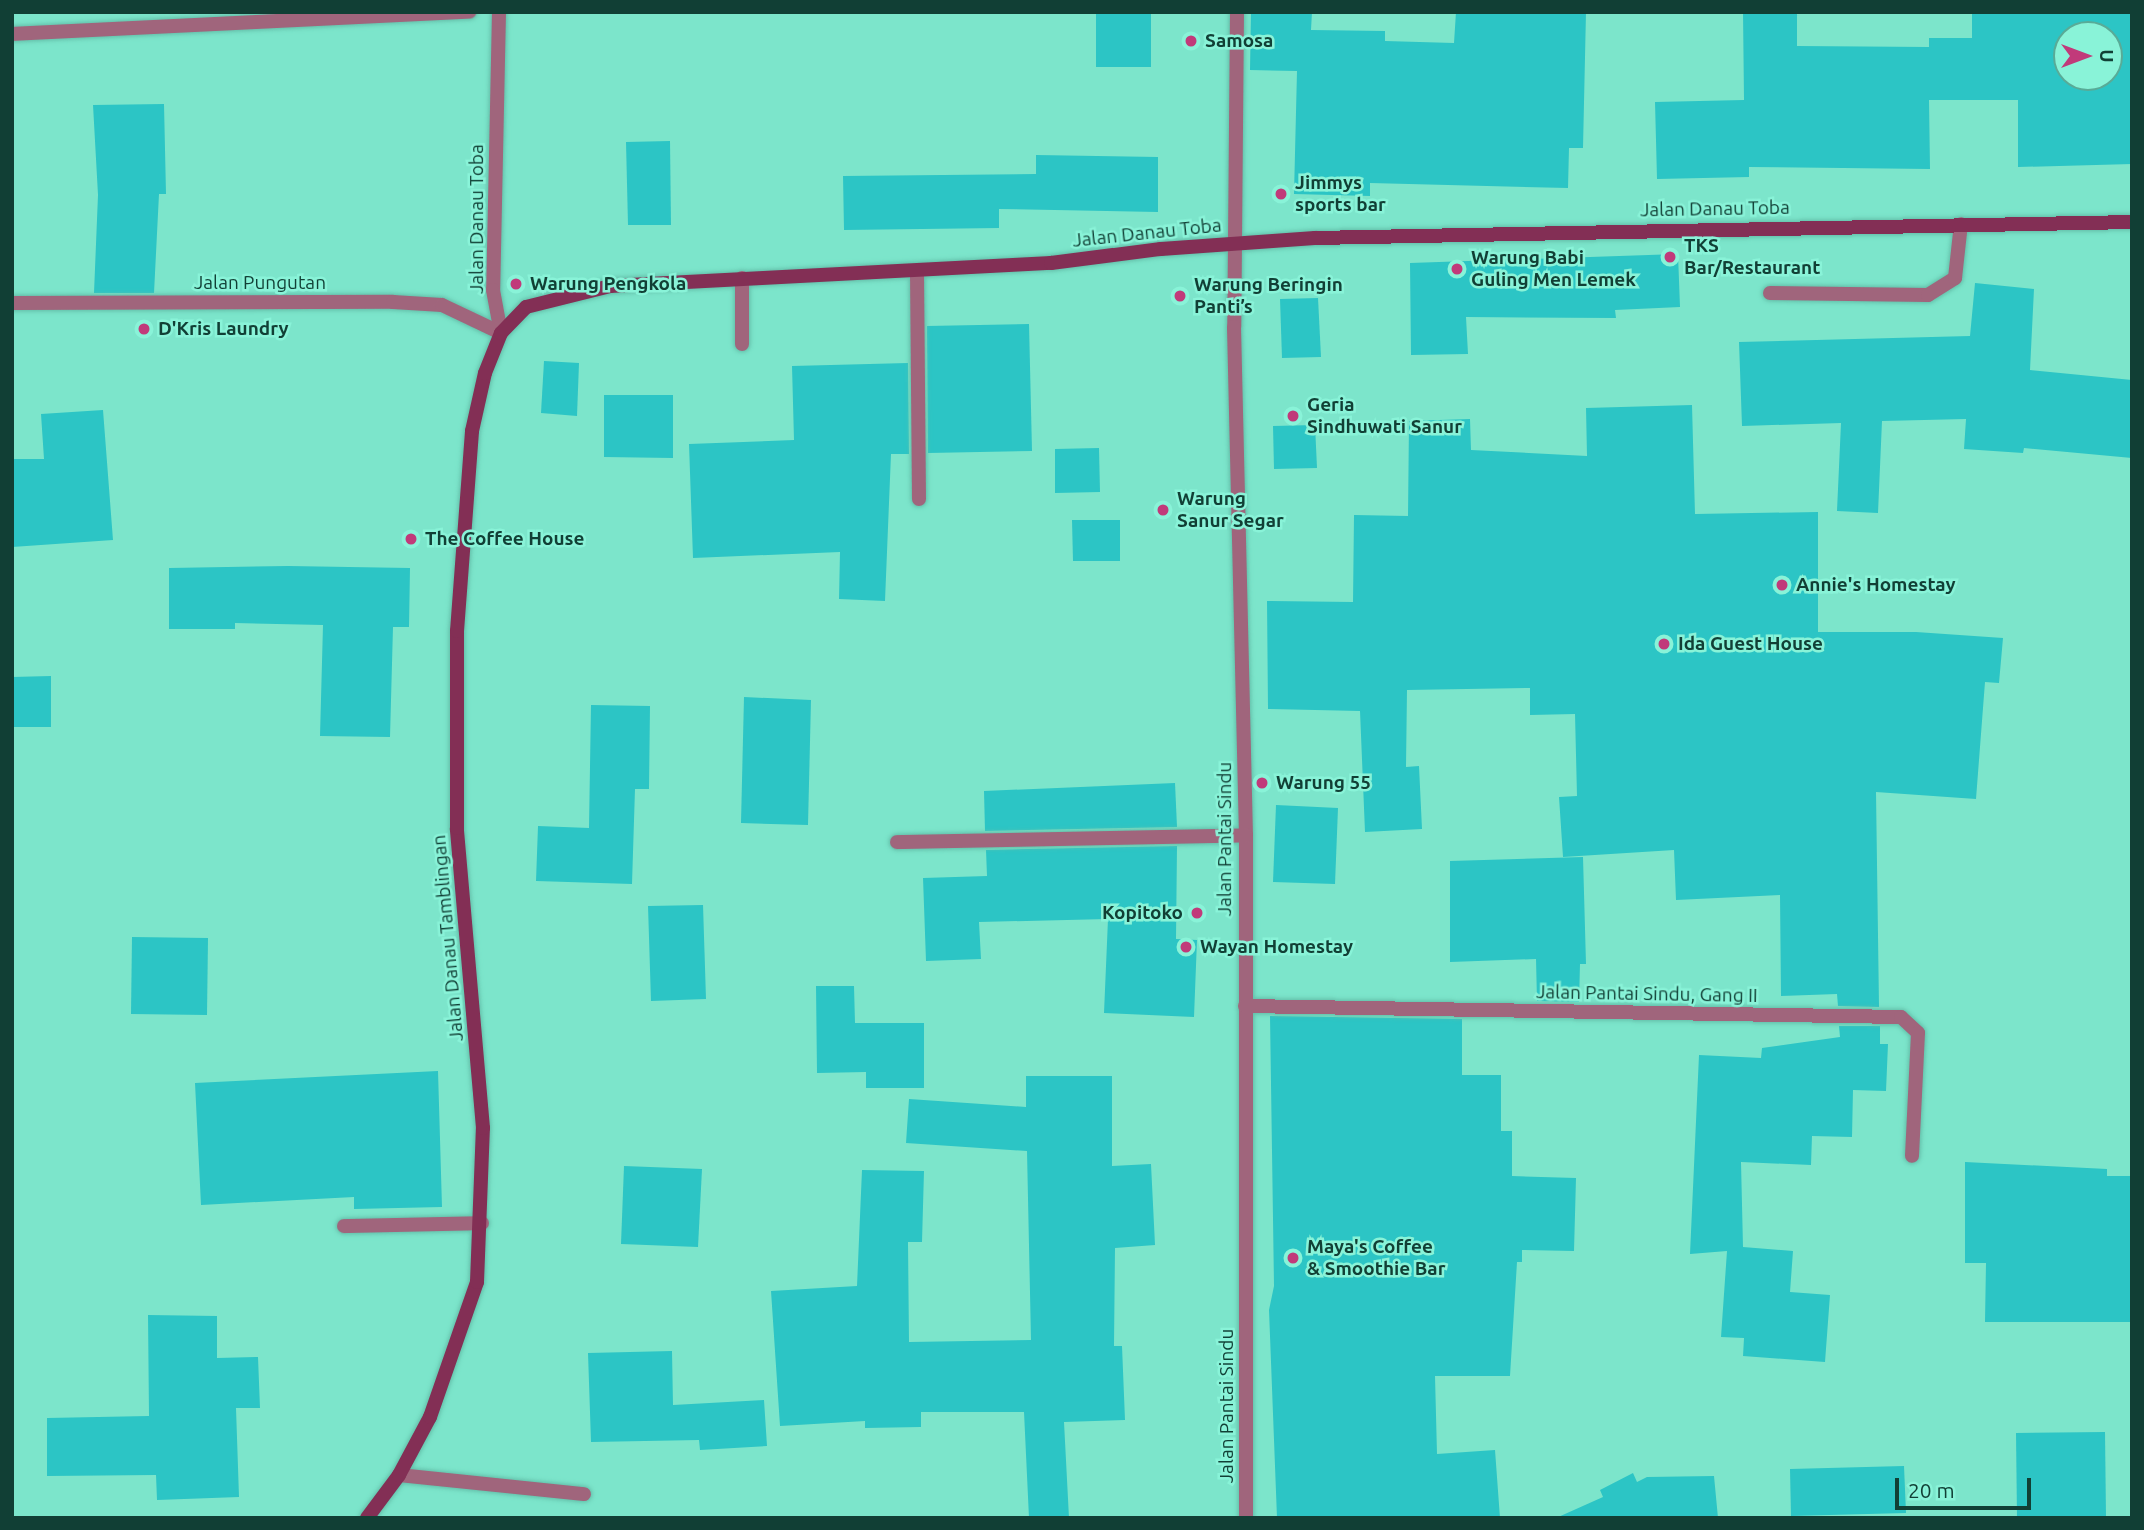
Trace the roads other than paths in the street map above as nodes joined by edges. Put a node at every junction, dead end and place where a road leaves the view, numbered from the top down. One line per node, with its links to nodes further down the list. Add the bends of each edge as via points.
1 (469, 12): 4 (street)
2 (499, 12): 13 (street, Jalan Danau Toba, via 493,290)
3 (1237, 12): 8 (street, Jalan Pantai Sindu)
4 (165, 18): 5 (street)
5 (12, 34)
6 (2132, 222): 7 (street, Jalan Danau Toba)
7 (1961, 224): 8 (street, Jalan Danau Toba, via 1604,230); 11 (street, via 1955,278 1928,295)
8 (1236, 244): 9 (street, Jalan Danau Toba); 16 (street, Jalan Pantai Sindu)
9 (917, 271): 10 (street, Jalan Danau Toba); 15 (street)
10 (743, 278): 13 (street, Jalan Danau Toba, via 610,286 560,295 526,307); 14 (street)
11 (1770, 293)
12 (12, 303): 13 (street, Jalan Pungutan, via 442,305)
13 (501, 333): 20 (street, Jalan Danau Tamblingan, via 485,373 472,431 457,631 457,828 483,1128)
14 (742, 344)
15 (919, 499)
16 (1245, 835): 17 (street); 18 (street, Jalan Pantai Sindu)
17 (897, 842)
18 (1245, 1006): 19 (street, Jalan Pantai Sindu, Gang II, via 1901,1017 1918,1032); 25 (street, Jalan Pantai Sindu)
19 (1912, 1156)
20 (482, 1223): 21 (street); 22 (street, Jalan Danau Tamblingan, via 477,1282 457,1349 430,1417)
21 (344, 1226)
22 (399, 1475): 23 (street); 24 (street, Jalan Danau Tamblingan)
23 (584, 1494)
24 (367, 1518)
25 (1246, 1518)

